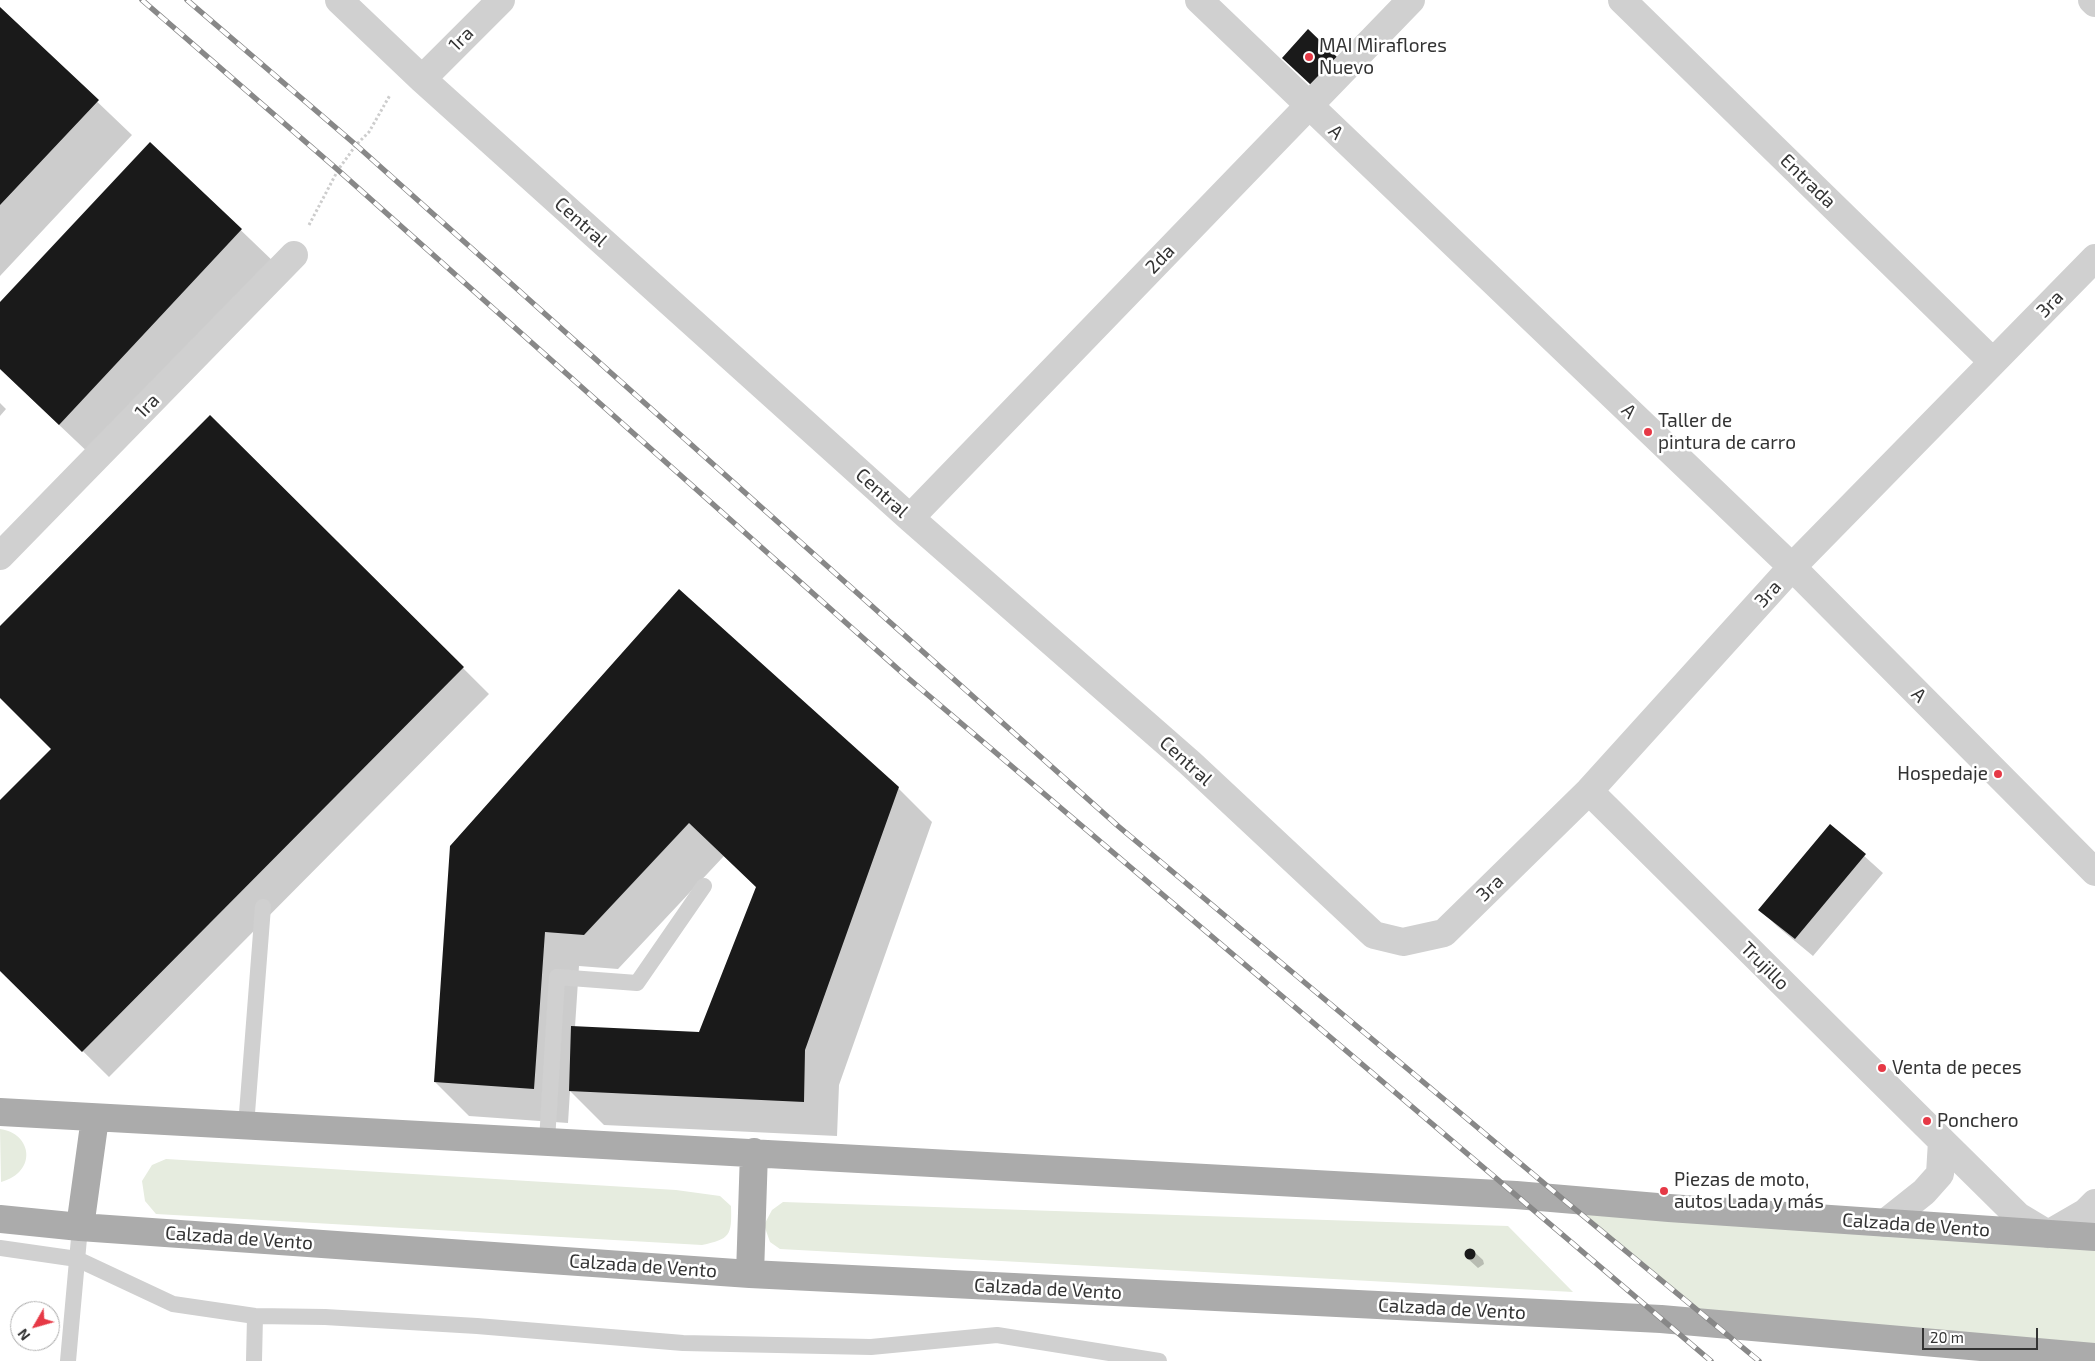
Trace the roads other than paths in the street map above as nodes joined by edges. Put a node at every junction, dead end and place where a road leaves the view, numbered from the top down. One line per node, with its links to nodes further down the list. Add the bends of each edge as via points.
1 (339, 0): 8 (street, Central)
2 (501, 0): 8 (street, 1ra)
3 (1199, 0): 9 (street, A)
4 (1411, 0): 9 (street, 2da)
5 (1622, 0): 12 (street, Entrada)
6 (2092, 0): 7 (street)
7 (2095, 3)
8 (415, 72): 13 (street, Central)
9 (1309, 105): 13 (street, 2da); 15 (street, A)
10 (294, 255): 14 (street, 1ra)
11 (2095, 258): 12 (street, 3ra)
12 (1993, 362): 15 (street, 3ra)
13 (910, 518): 20 (street, Central, via 1190,764 1374,935 1403,942)
14 (0, 556)
15 (1792, 567): 16 (street, 3ra); 17 (street, A)
16 (1589, 791): 20 (street, 3ra); 25 (street, Trujillo)
17 (2095, 872)
18 (704, 886): 24 (lane, via 637,983 557,977)
19 (263, 907): 23 (lane)
20 (1444, 933)
21 (0, 1112): 22 (main road, Calzada de Vento)
22 (95, 1118): 23 (main road, Calzada de Vento); 30 (main road)
23 (246, 1126): 24 (main road, Calzada de Vento)
24 (547, 1141): 26 (main road, Calzada de Vento)
25 (1942, 1141): 29 (street, via 1940,1174 1924,1192); 31 (street, Trujillo, via 2018,1216)
26 (754, 1152): 29 (main road, Calzada de Vento, via 1516,1195); 35 (main road)
27 (2095, 1204): 31 (street)
28 (0, 1219): 30 (main road, Calzada de Vento)
29 (1886, 1223): 31 (main road, Calzada de Vento)
30 (80, 1227): 34 (lane); 35 (main road, Calzada de Vento)
31 (2048, 1234): 32 (main road, Calzada de Vento)
32 (2095, 1237)
33 (0, 1248): 34 (lane)
34 (77, 1259): 36 (lane, via 173,1304); 38 (lane)
35 (750, 1274): 37 (main road, Calzada de Vento, via 1661,1319)
36 (255, 1316): 39 (lane); 40 (lane, via 458,1325 683,1344 871,1347 997,1335)
37 (2095, 1357)
38 (68, 1361)
39 (254, 1361)
40 (1159, 1361)

